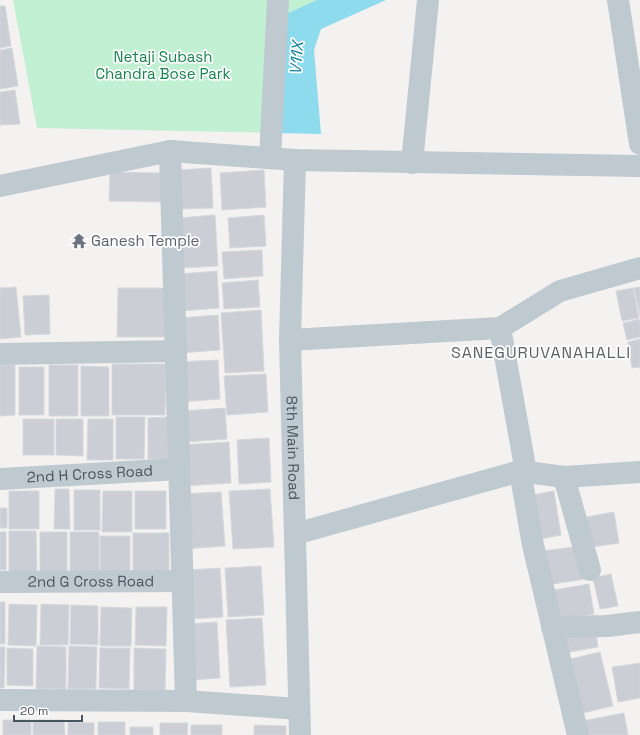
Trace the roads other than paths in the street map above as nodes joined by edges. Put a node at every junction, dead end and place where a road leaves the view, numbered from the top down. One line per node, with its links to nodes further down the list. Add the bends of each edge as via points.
1 (278, 0): 6 (street)
2 (428, 0): 8 (street)
3 (618, 0): 4 (street)
4 (640, 144)
5 (170, 151): 6 (street); 10 (street); 14 (street)
6 (270, 158): 7 (street)
7 (295, 160): 8 (street); 13 (street, 8th Main Road)
8 (412, 162): 9 (street)
9 (640, 166)
10 (0, 186)
11 (640, 268): 12 (street, via 560,291)
12 (500, 328): 13 (street); 17 (street)
13 (290, 340): 21 (street, 8th Main Road)
14 (176, 351): 15 (street); 16 (street)
15 (0, 354)
16 (179, 470): 20 (street, 2nd H Cross Road); 23 (street)
17 (523, 471): 19 (street); 21 (street); 26 (street, via 534,545)
18 (640, 472): 19 (street)
19 (564, 477): 22 (street)
20 (0, 479)
21 (295, 534): 29 (street, 8th Main Road)
22 (590, 570)
23 (183, 581): 24 (street, 2nd G Cross Road); 28 (street)
24 (0, 582)
25 (640, 622): 26 (street, via 607,626)
26 (552, 627): 31 (street)
27 (0, 700): 28 (street)
28 (186, 701): 29 (street)
29 (299, 709): 30 (street, 8th Main Road)
30 (300, 735)
31 (578, 735)

